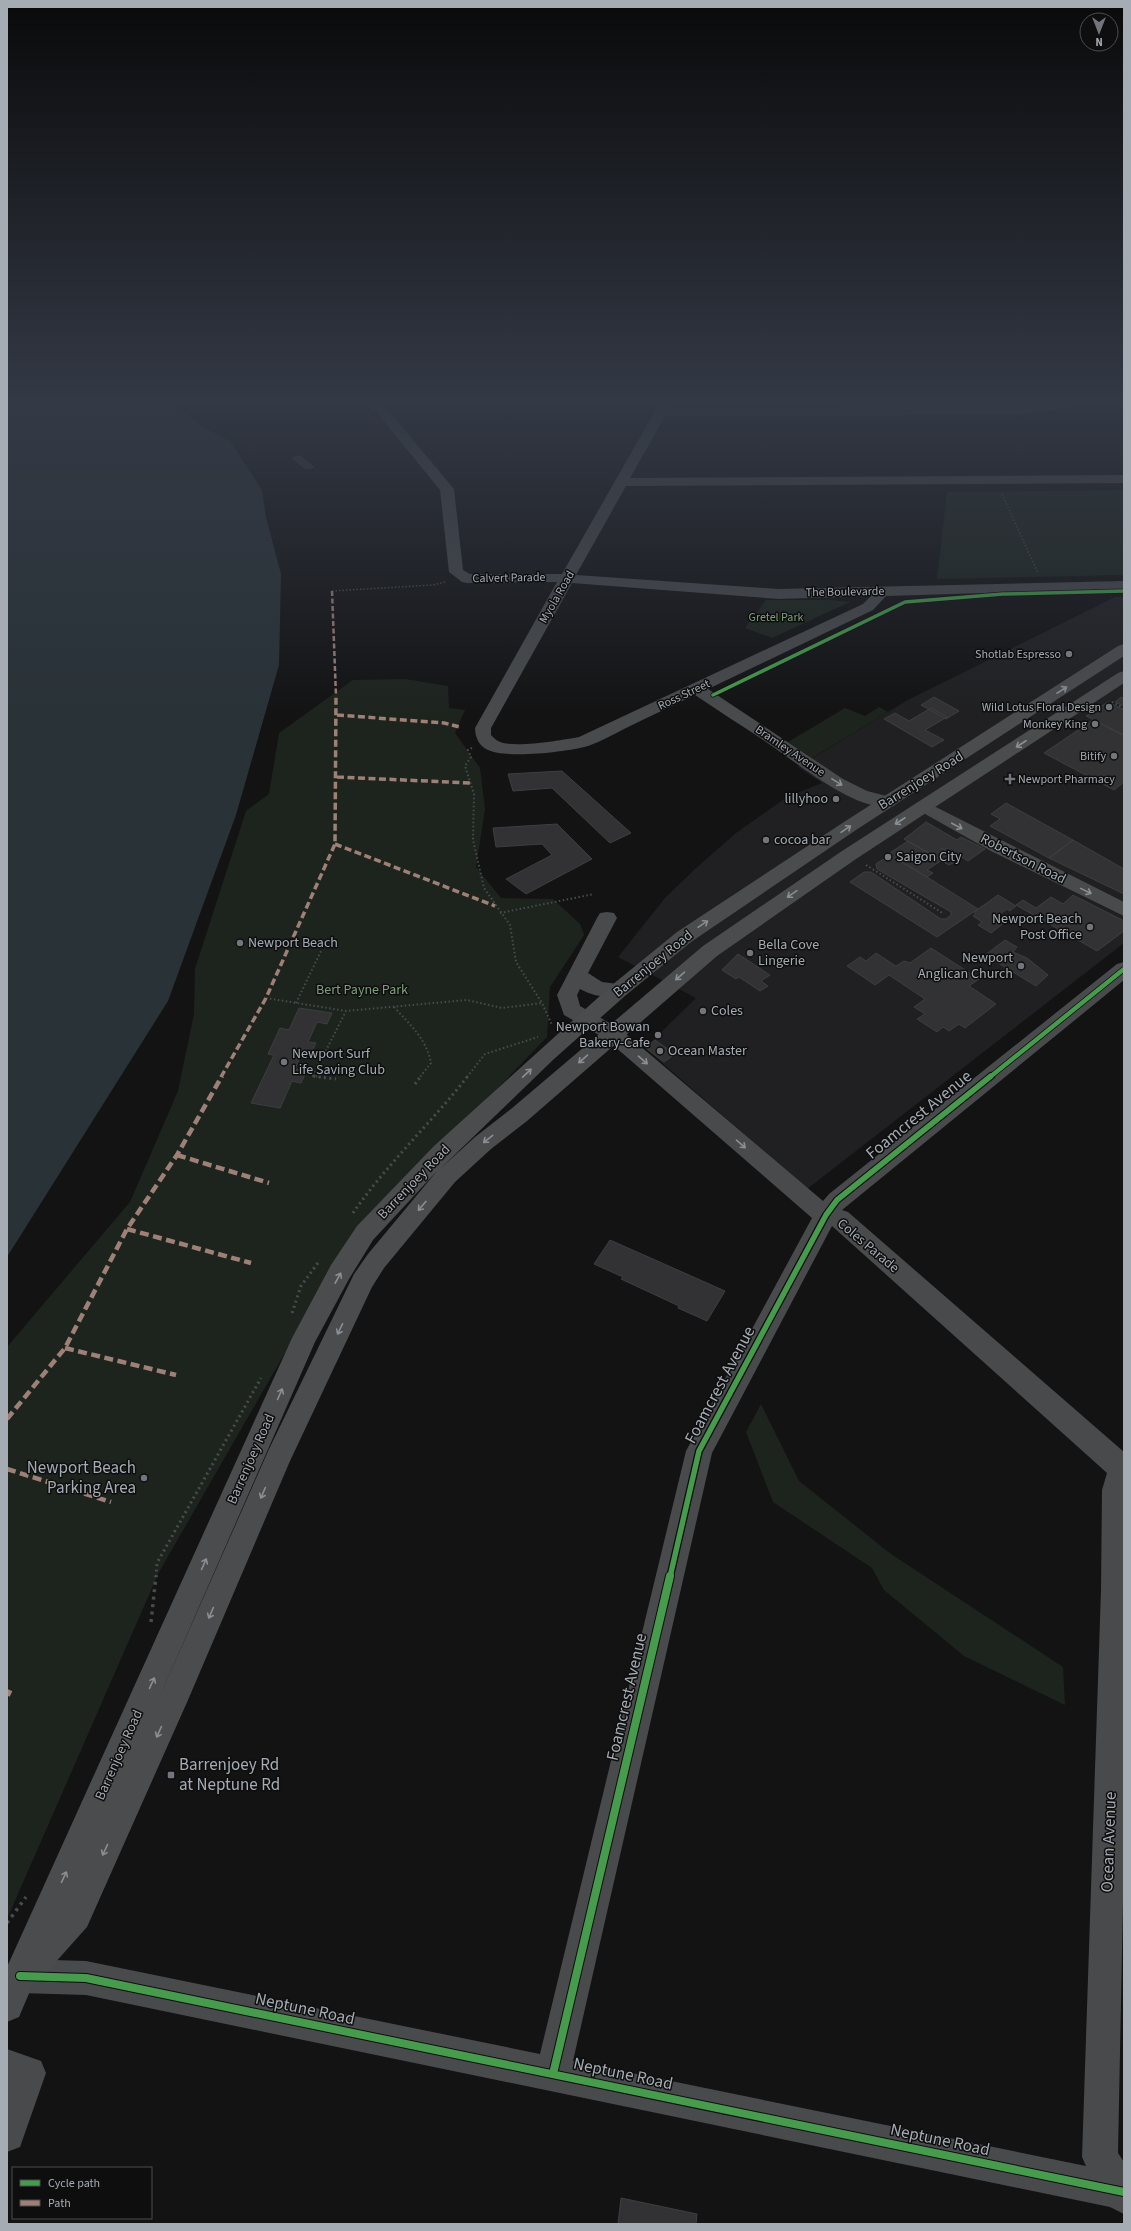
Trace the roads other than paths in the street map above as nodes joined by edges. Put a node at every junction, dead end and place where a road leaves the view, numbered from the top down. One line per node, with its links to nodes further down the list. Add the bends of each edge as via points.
1 (449, 508): 3 (street, Calvert Parade, via 455,569 458,575 472,579)
2 (606, 508): 3 (street, Myola Road)
3 (567, 579): 5 (street, The Boulevarde, via 779,594); 9 (street, Myola Road, via 483,728 483,736)
4 (1124, 585): 5 (street, The Boulevarde)
5 (878, 592): 8 (street, Ross Street, via 879,596 868,607)
6 (1124, 649): 10 (main road, Barrenjoey Road, one-way to 6)
7 (1124, 676): 11 (main road, Barrenjoey Road, one-way to 11)
8 (697, 689): 9 (street, Ross Street, via 583,742 524,749 500,748); 10 (street, Bramley Avenue, one-way to 10, via 814,769 857,795)
9 (489, 743)
10 (888, 802): 16 (main road, Barrenjoey Road, one-way to 10, via 684,937)
11 (924, 806): 12 (street, Robertson Road, one-way to 12, via 998,847); 17 (main road, Barrenjoey Road, one-way to 17, via 816,877)
12 (1124, 910)
13 (607, 918): 15 (street, Coles Parade)
14 (1124, 968): 18 (street, Foamcrest Avenue, via 837,1200)
15 (578, 974): 16 (street, via 593,988 603,991); 17 (street, Coles Parade, via 567,994 568,1003 571,1010)
16 (619, 990): 17 (main road, Barrenjoey Road)
17 (600, 1027): 18 (street, Coles Parade, one-way to 18); 21 (main road, Barrenjoey Road, via 442,1152 366,1233 340,1272 304,1338)
18 (826, 1215): 19 (street, Coles Parade, via 840,1219); 23 (street, Foamcrest Avenue, via 699,1451)
19 (1123, 1466): 20 (street, Ocean Avenue, via 1115,1490)
20 (1120, 1591): 25 (street, Ocean Avenue, via 1100,2158)
21 (14, 1991): 23 (street, Neptune Road, via 86,1978)
22 (7, 2066): 24 (street, via 29,2073)
23 (553, 2074): 25 (street, Neptune Road)
24 (7, 2134)
25 (1123, 2193)

